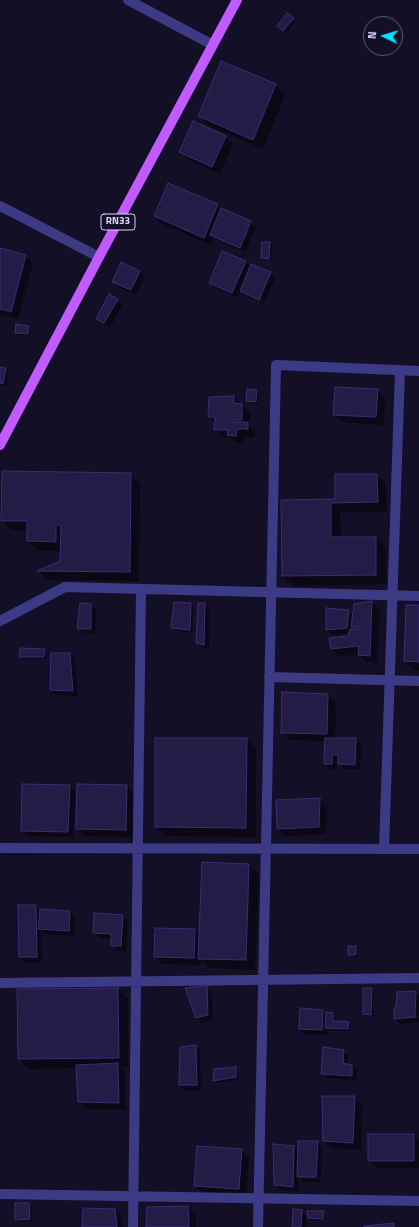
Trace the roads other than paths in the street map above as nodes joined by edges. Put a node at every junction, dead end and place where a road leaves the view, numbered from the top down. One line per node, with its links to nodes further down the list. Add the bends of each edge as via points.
1 (128, 0): 3 (street)
2 (238, 0): 3 (main road, RN33)
3 (213, 45): 5 (main road, RN33)
4 (0, 206): 5 (street)
5 (99, 257): 8 (main road, RN33)
6 (400, 370): 7 (street); 10 (street, via 276,365); 11 (street)
7 (419, 371)
8 (0, 445)
9 (141, 589): 10 (street); 13 (street, via 65,587); 18 (street)
10 (271, 592): 11 (street); 14 (street)
11 (392, 595): 12 (street); 15 (street)
12 (419, 596)
13 (0, 621)
14 (270, 677): 15 (street); 19 (street)
15 (390, 680): 16 (street); 21 (street)
16 (419, 681)
17 (0, 848): 18 (street)
18 (138, 848): 19 (street); 24 (street)
19 (266, 848): 21 (street); 23 (street)
20 (419, 848): 21 (street)
21 (384, 849)
22 (419, 978): 23 (street)
23 (263, 980): 24 (street); 28 (street)
24 (136, 981): 25 (street); 27 (street)
25 (0, 983)
26 (0, 1194): 27 (street)
27 (134, 1196): 28 (street); 30 (street)
28 (258, 1198): 29 (street); 31 (street)
29 (419, 1201)
30 (133, 1227)
31 (258, 1227)

